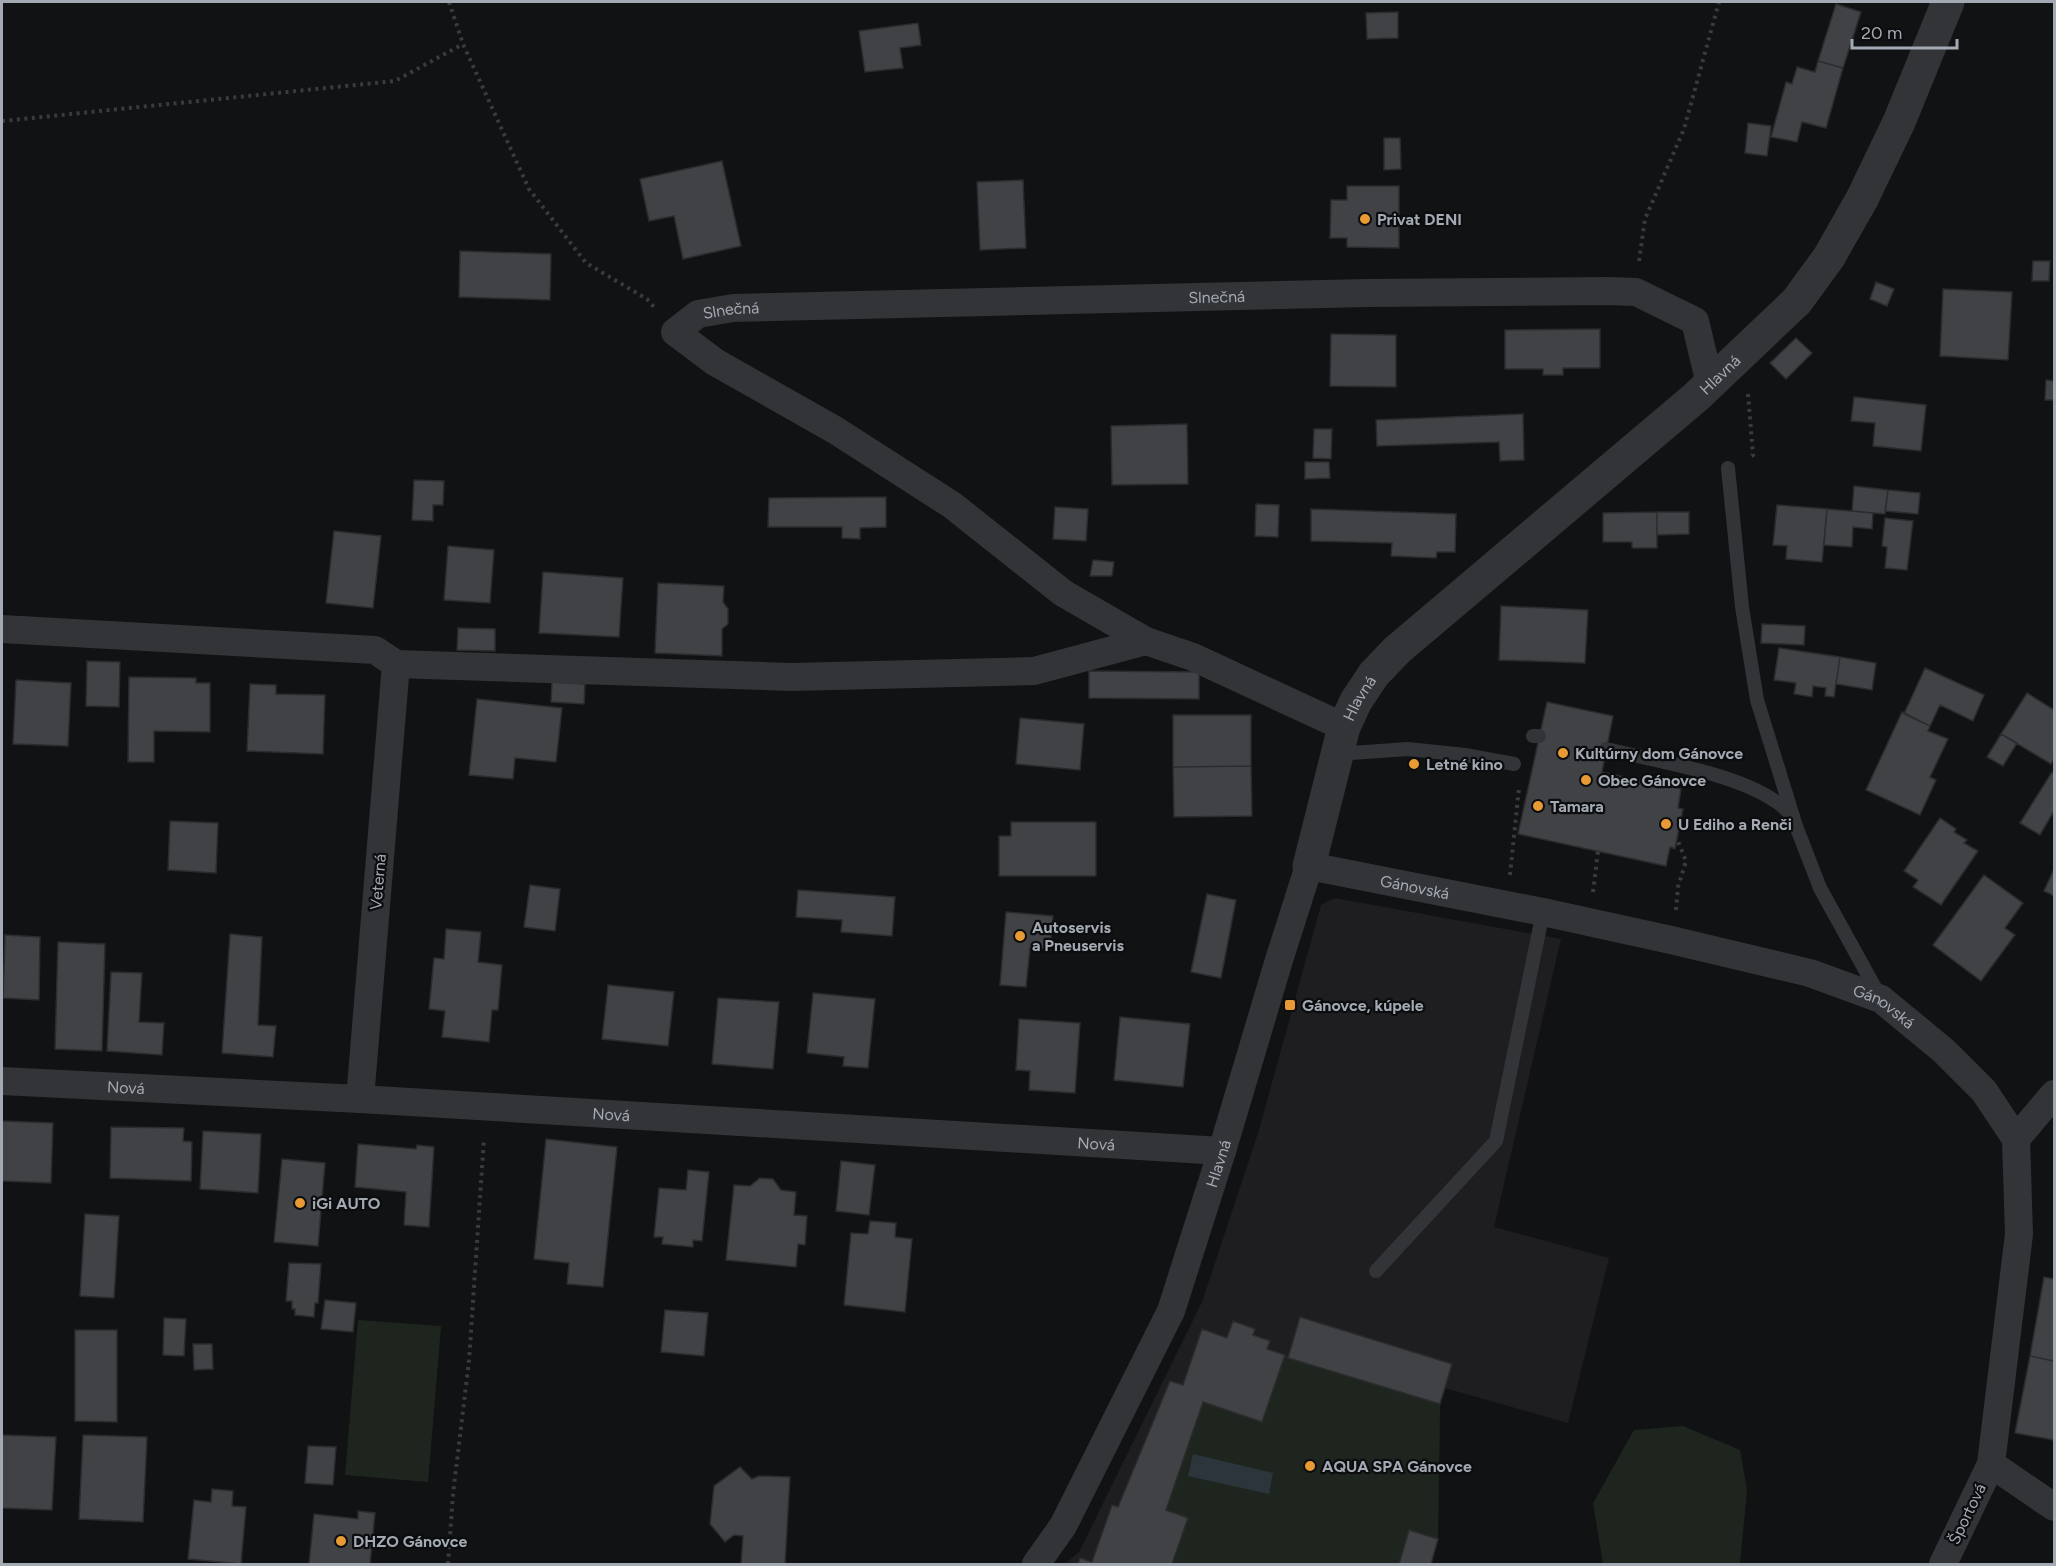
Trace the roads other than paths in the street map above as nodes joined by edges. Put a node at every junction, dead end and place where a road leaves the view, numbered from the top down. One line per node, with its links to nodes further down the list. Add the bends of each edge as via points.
1 (1948, 2): 2 (street, Hlavná, via 1899,122 1829,257 1797,301)
2 (1710, 384): 5 (street, Slnečná, via 1695,321 1636,292 1367,293 733,308 698,314 675,332 715,362 835,430 952,505 1063,593); 7 (street, Hlavná, via 1397,650 1356,701)
3 (1728, 468): 10 (lane, via 1742,608 1757,700)
4 (2, 629): 6 (street, via 375,650)
5 (1146, 641): 6 (street, via 1034,671 792,677); 7 (street, via 1193,657)
6 (396, 664): 16 (street, Veterná)
7 (1340, 741): 9 (lane); 11 (street, Hlavná)
8 (1606, 749): 10 (lane, via 1743,784 1775,800)
9 (1514, 764)
10 (1793, 816): 13 (lane, via 1820,888)
11 (1309, 866): 12 (street, Gánovská); 18 (street, Hlavná)
12 (1543, 912): 13 (street, Gánovská, via 1810,974); 19 (lane, via 1496,1141)
13 (1881, 999): 17 (street, Gánovská, via 1944,1051 1984,1091)
14 (2, 1081): 16 (street, Nová)
15 (2055, 1094): 17 (street)
16 (360, 1099): 18 (street, Nová)
17 (2016, 1139): 20 (street, via 2019,1234)
18 (1222, 1151): 22 (street, Hlavná, via 1171,1311 1064,1526)
19 (1376, 1271)
20 (1991, 1464): 21 (street); 23 (street, Športová)
21 (2055, 1507)
22 (1036, 1564)
23 (1943, 1564)

